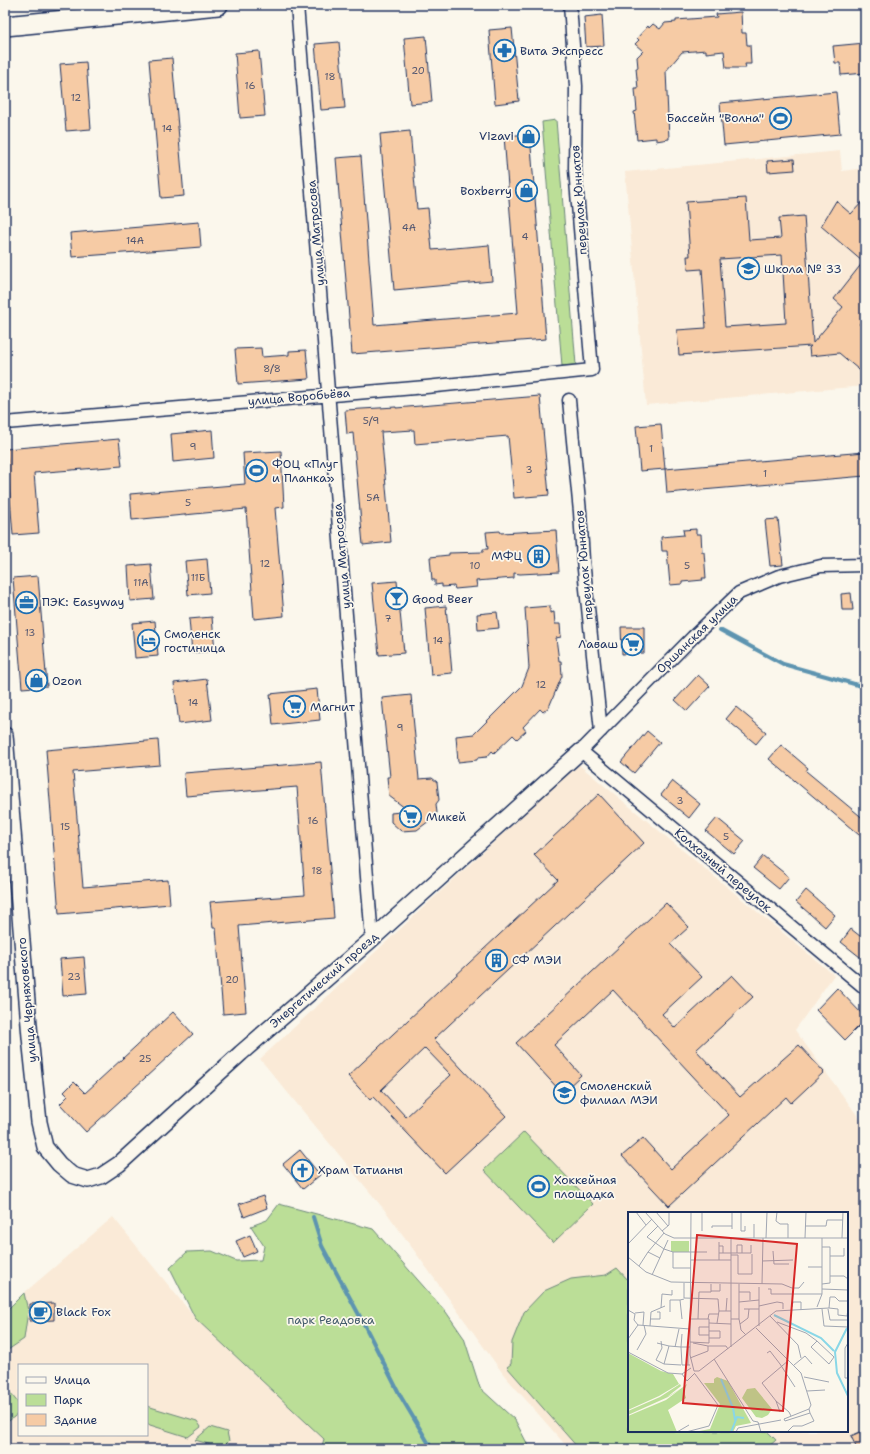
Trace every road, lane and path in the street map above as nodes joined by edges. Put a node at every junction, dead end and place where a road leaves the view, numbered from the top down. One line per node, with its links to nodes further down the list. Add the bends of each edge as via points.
1 (218, 5): 4 (main road)
2 (297, 5): 6 (street, улица Матросова)
3 (570, 5): 5 (street, переулок Юннатов, via 576,86 575,169)
4 (5, 26)
5 (592, 370): 6 (street, улица Воробьёва)
6 (329, 394): 8 (street, улица Воробьёва); 13 (street, улица Матросова)
7 (569, 400): 10 (street, переулок Юннатов)
8 (5, 423)
9 (865, 565): 10 (street, Оршанская улица, via 821,566 778,576 739,593)
10 (601, 730): 12 (street, Оршанская улица)
11 (5, 734): 15 (street, улица Черняховского, via 39,1122 45,1147)
12 (581, 751): 13 (street, Энергетический проезд); 14 (street, Колхозный переулок)
13 (372, 939): 15 (street, Энергетический проезд, via 119,1164 101,1176 88,1180 72,1175)
14 (865, 988)
15 (59, 1164)

